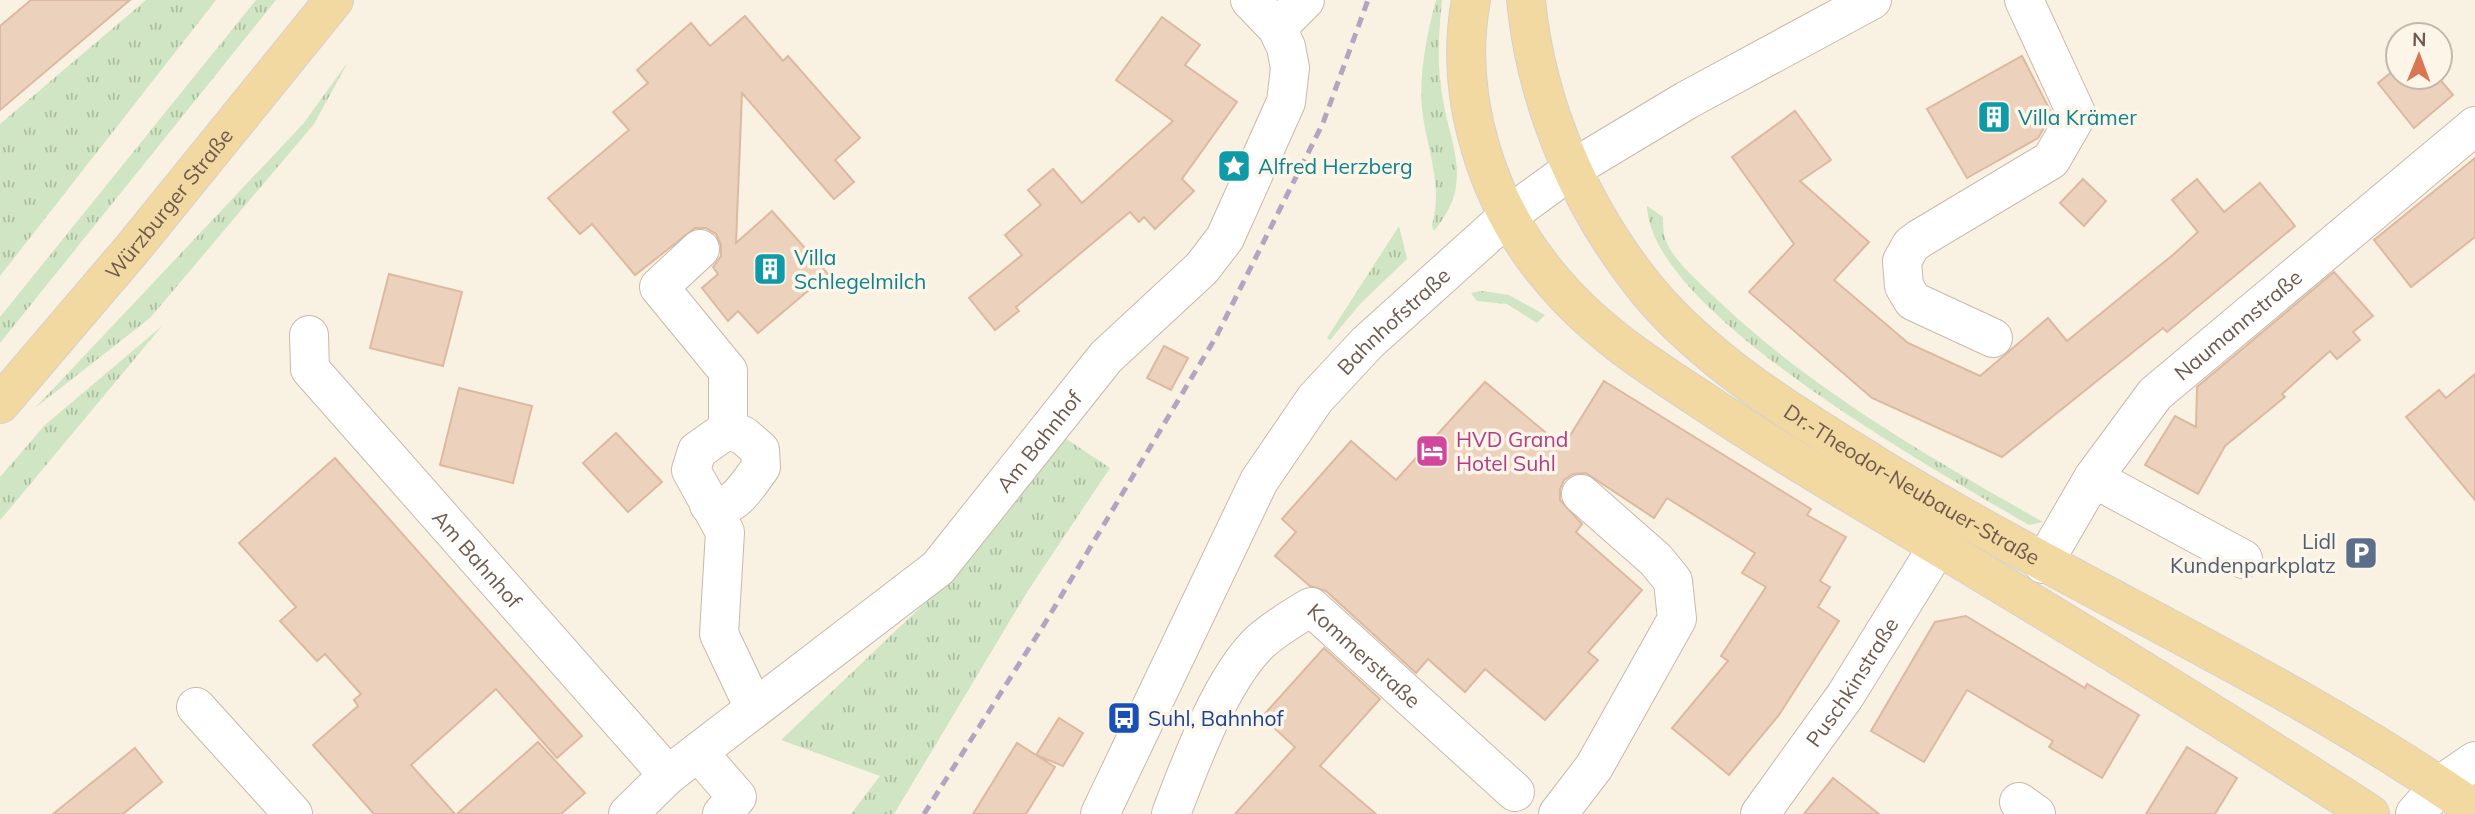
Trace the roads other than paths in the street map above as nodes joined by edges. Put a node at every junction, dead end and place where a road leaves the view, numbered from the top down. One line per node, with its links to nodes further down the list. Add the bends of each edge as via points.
1 (334, 0): 15 (main road, Würzburger Straße)
2 (1250, 0): 8 (street, Am Bahnhof)
3 (1306, 0): 8 (street)
4 (1471, 0): 11 (main road, Dr.-Theodor-Neubauer-Straße, via 1467,91 1492,182)
5 (1526, 0): 10 (main road, Dr.-Theodor-Neubauer-Straße, via 1532,57)
6 (1872, 0): 10 (street, Bahnhofstraße, via 1687,100)
7 (2024, 0): 14 (street, via 2077,115 2051,160 1919,239 1902,261 1904,286 1913,301)
8 (1277, 28): 24 (street, Am Bahnhof, via 1290,68 1286,102 1225,238 1202,268 1105,357 938,568)
9 (2475, 126): 17 (street, Naumannstraße, via 2155,394)
10 (1572, 169): 11 (street, Bahnhofstraße); 22 (main road, Dr.-Theodor-Neubauer-Straße, via 1615,246 1650,293 1721,362 1845,446)
11 (1509, 215): 20 (main road, Dr.-Theodor-Neubauer-Straße, via 1550,279 1618,345 1775,449); 34 (street, Bahnhofstraße, via 1367,343 1315,399 1266,471 1216,567)
12 (700, 250): 16 (street, via 659,287 729,371)
13 (309, 335): 27 (street, Am Bahnhof, via 310,369)
14 (1993, 338)
15 (0, 404)
16 (728, 429): 19 (street, via 696,451 691,470); 19 (street, via 760,450 761,467 733,502 718,508)
17 (2093, 478): 21 (street); 22 (street, Naumannstraße)
18 (1581, 494): 36 (street, via 1656,560 1673,581 1677,619 1594,767)
19 (709, 505): 24 (street, via 725,531 719,634)
20 (1938, 546): 37 (street, Puschkinstraße, via 1845,696); 38 (main road, Dr.-Theodor-Neubauer-Straße)
21 (2243, 559)
22 (2043, 564): 28 (main road, Dr.-Theodor-Neubauer-Straße, via 2297,696)
23 (196, 707): 31 (street)
24 (754, 708): 25 (street, Am Bahnhof)
25 (698, 752): 27 (street, Am Bahnhof); 33 (street, via 737,797)
26 (2475, 761): 28 (street)
27 (668, 775): 32 (street, Am Bahnhof)
28 (2440, 785): 30 (main road, Dr.-Theodor-Neubauer-Straße); 39 (street)
29 (1515, 792): 35 (street, Kommerstraße, via 1311,607 1260,642 1235,674)
30 (2475, 810)
31 (293, 814)
32 (628, 814)
33 (722, 814)
34 (1100, 814)
35 (1171, 814)
36 (1558, 814)
37 (1760, 814)
38 (2370, 814)
39 (2415, 814)

